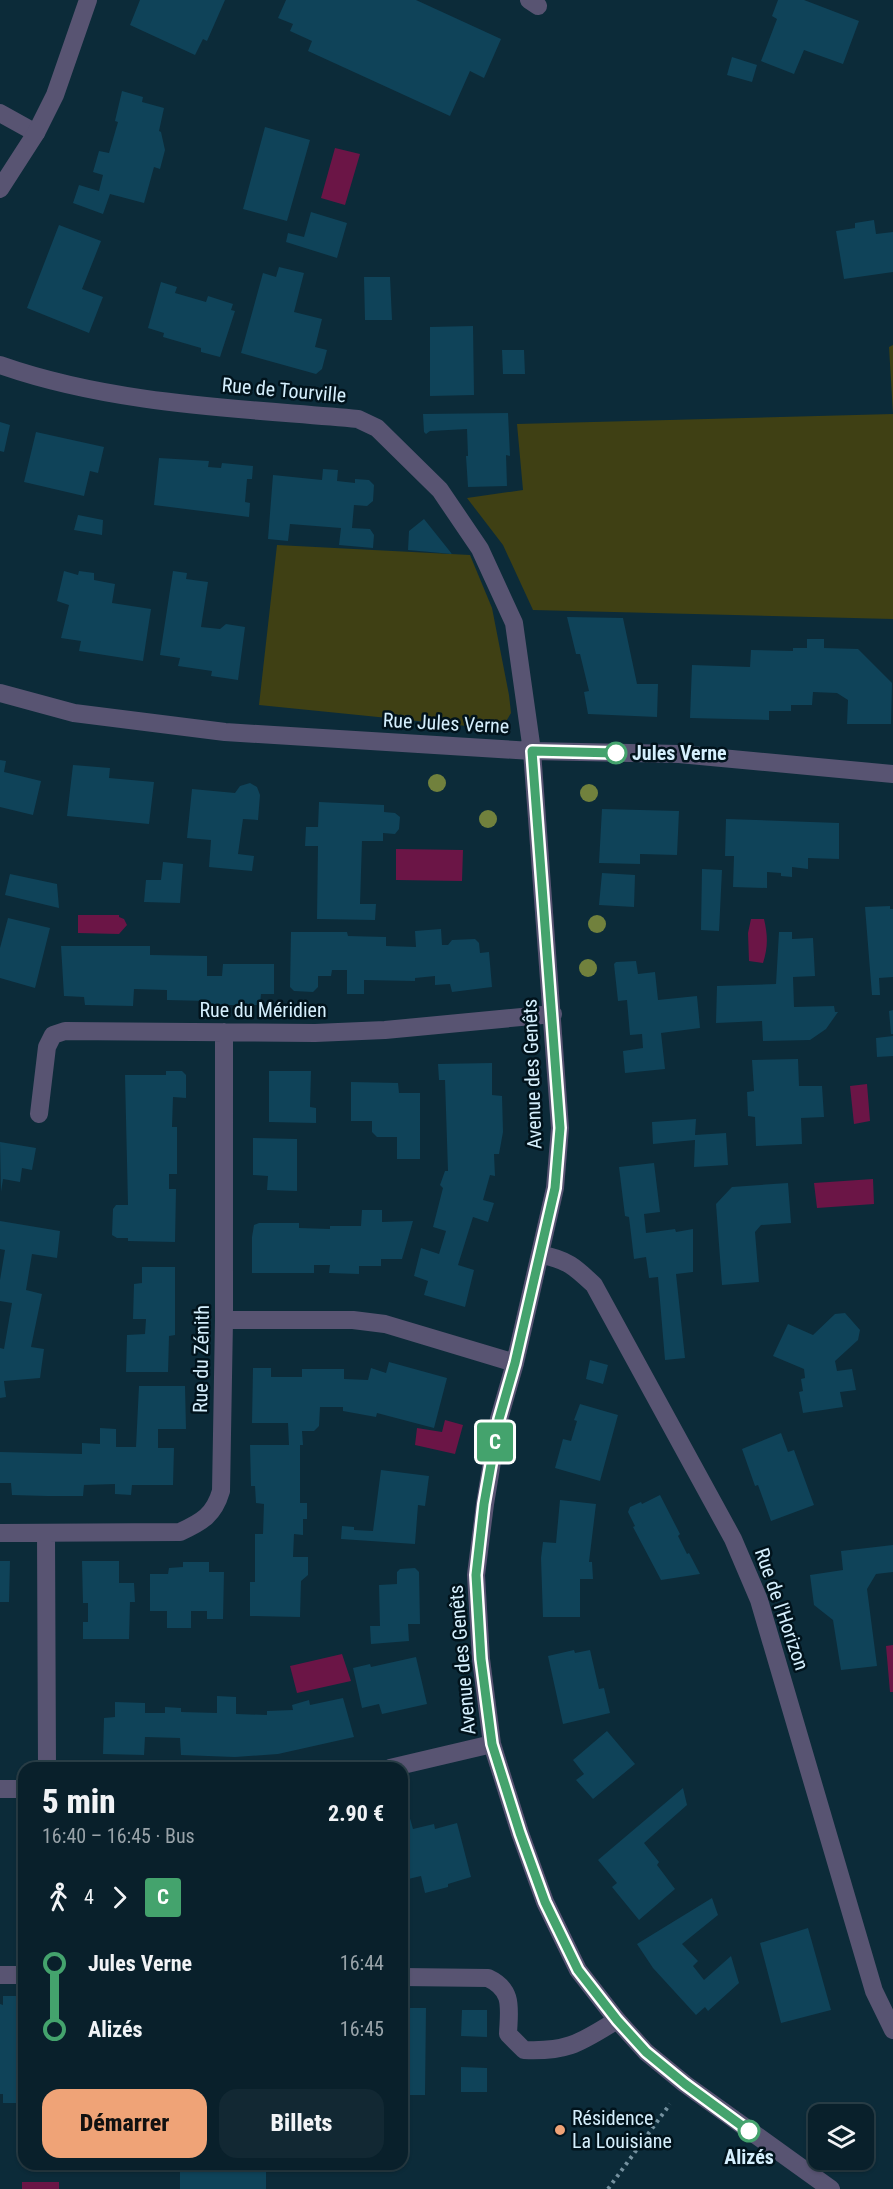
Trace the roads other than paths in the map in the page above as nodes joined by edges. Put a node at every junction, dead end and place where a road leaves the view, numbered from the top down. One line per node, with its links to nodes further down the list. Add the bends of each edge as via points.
1 (88, 0): 3 (street, via 55,95)
2 (0, 113): 3 (street)
3 (36, 133): 4 (street)
4 (0, 189)
5 (0, 365): 7 (street, Rue de Tourville, via 39,379 95,391 358,419 376,428 440,490 480,549 499,586 514,623)
6 (0, 693): 7 (street, Rue Jules Verne, via 74,713 225,732)
7 (532, 751): 8 (street, Rue Jules Verne, via 679,754); 9 (street, Avenue des Genêts)
8 (893, 774)
9 (553, 1014): 10 (street, Rue du Méridien, via 385,1030); 12 (street, Avenue des Genêts, via 560,1128 555,1188)
10 (224, 1032): 11 (street, Rue du Méridien, via 65,1031 53,1035 47,1047); 13 (street, Rue du Zénith)
11 (39, 1114)
12 (541, 1255): 14 (street, Avenue des Genêts); 26 (street, Rue de l'Horizon, via 574,1266 594,1285 733,1539 759,1600 874,1991)
13 (224, 1320): 14 (street, via 352,1320 386,1324); 16 (street, Rue du Zénith, via 221,1491 217,1505 201,1522 180,1532)
14 (515, 1363): 17 (street, Avenue des Genêts, via 499,1419 476,1575)
15 (0, 1533): 16 (street, Rue du Zénith)
16 (46, 1534): 18 (street)
17 (492, 1744): 19 (street); 25 (street, Avenue des Genêts, via 545,1902 578,1970)
18 (47, 1762)
19 (408, 1764)
20 (0, 1789): 21 (street)
21 (18, 1789)
22 (18, 1974): 23 (street)
23 (0, 1975)
24 (408, 1977): 25 (street, via 488,1978 497,1982 506,1991 508,2034 524,2050 545,2051 575,2045)
25 (617, 2020): 27 (street, Avenue des Genêts, via 646,2052 685,2084)
26 (893, 2030)
27 (831, 2189)

